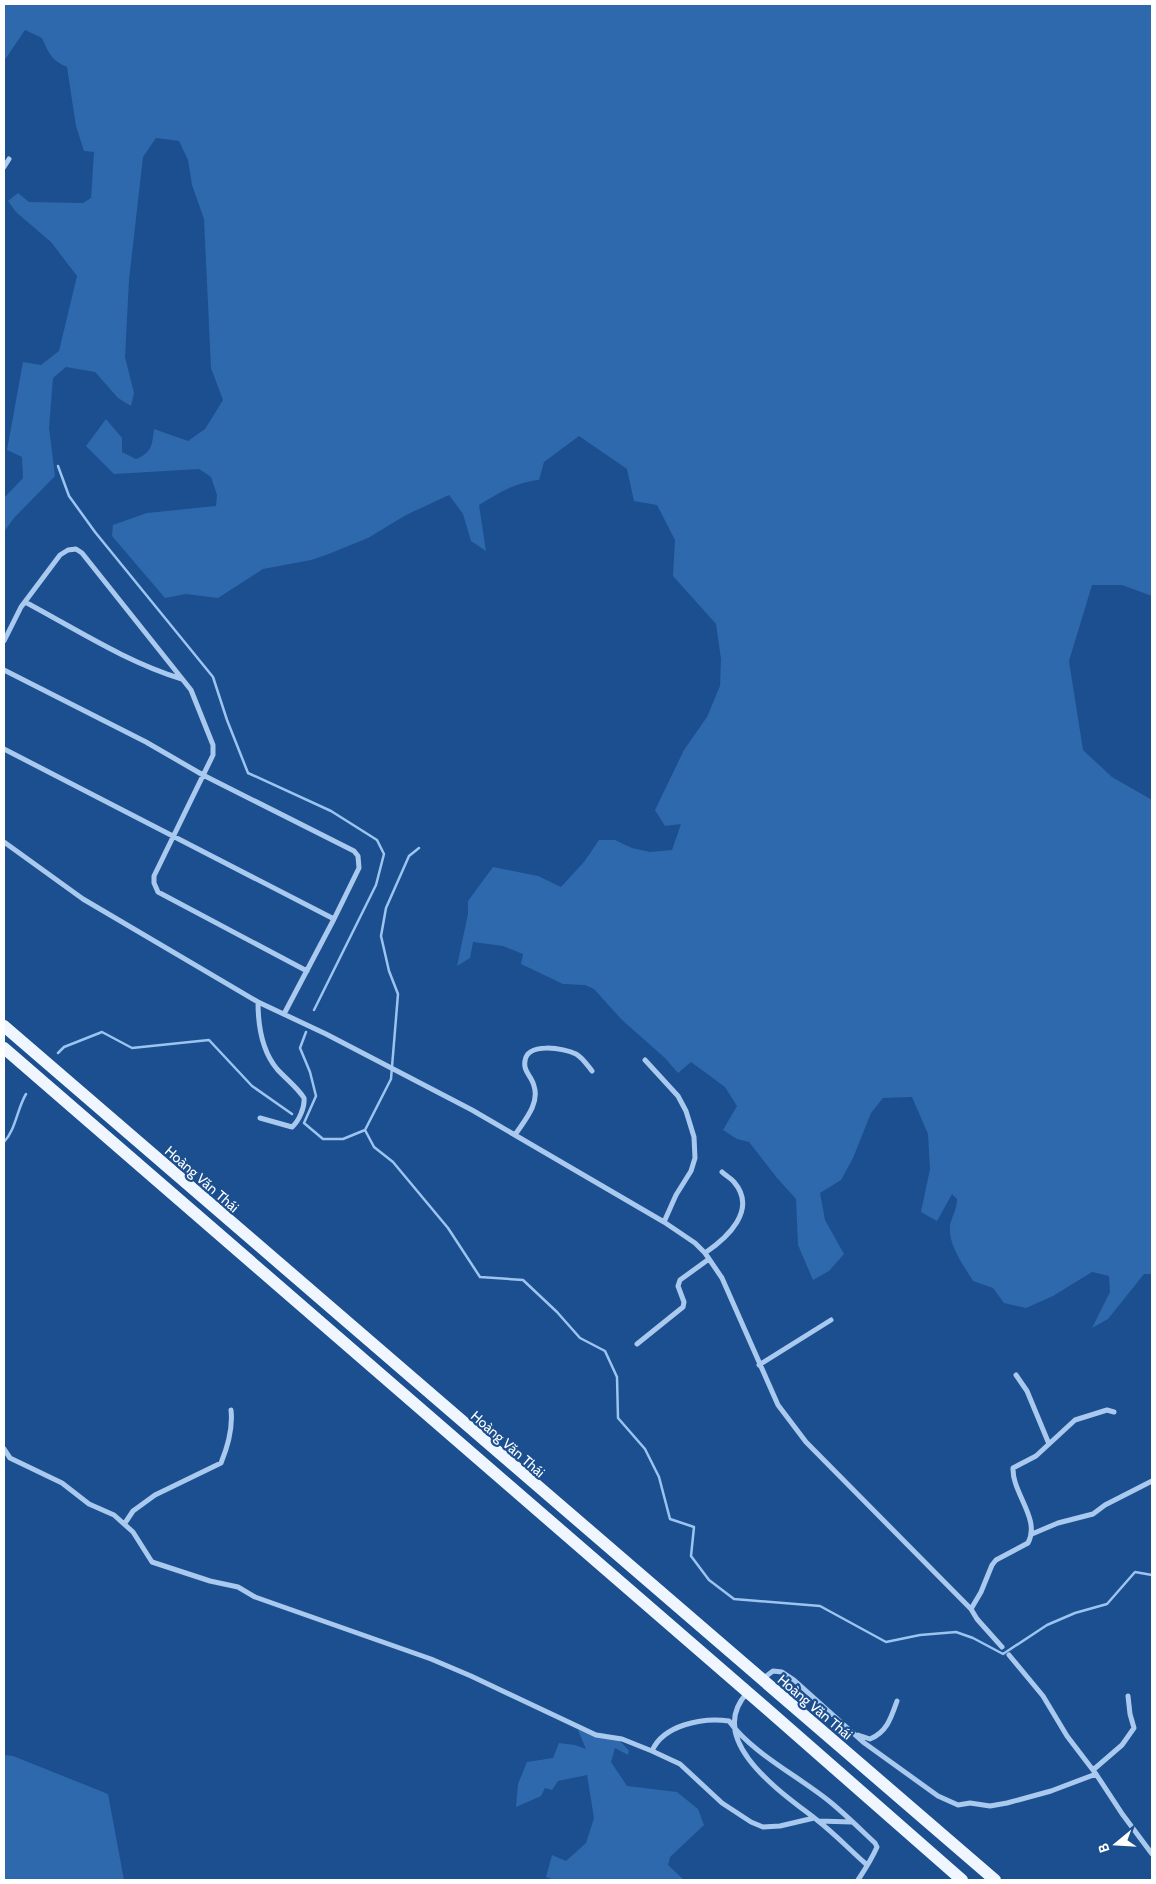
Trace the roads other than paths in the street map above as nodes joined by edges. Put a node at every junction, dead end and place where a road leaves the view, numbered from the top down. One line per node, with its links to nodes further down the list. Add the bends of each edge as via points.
1 (9, 159): 2 (street)
2 (4, 167)
3 (25, 602): 4 (street); 6 (street, via 128,658); 6 (street, via 60,555 76,549)
4 (4, 641)
5 (4, 670): 8 (street, via 146,742)
6 (182, 679): 8 (street, via 191,690 213,745 213,754)
7 (4, 750): 9 (street)
8 (203, 775): 9 (street); 11 (street, via 354,850 359,868)
9 (173, 837): 11 (street); 12 (street, via 154,876 158,892)
10 (4, 842): 13 (street, via 83,899)
11 (334, 919): 12 (street)
12 (307, 970): 14 (street)
13 (258, 1002): 14 (street); 19 (street, via 261,1034 270,1058 304,1098 296,1124 292,1126)
14 (284, 1014): 20 (street)
15 (4, 1026): 39 (main road, Hoàng Văn Thái)
16 (4, 1048): 40 (main road)
17 (644, 1060): 22 (street, via 678,1096 694,1137 695,1158 691,1171)
18 (592, 1071): 20 (street, via 577,1054 544,1048 530,1051 525,1059 525,1072 534,1086 534,1103)
19 (260, 1118)
20 (515, 1135): 22 (street)
21 (722, 1172): 23 (street, via 738,1188 744,1210 717,1245)
22 (664, 1222): 23 (street)
23 (704, 1253): 24 (street)
24 (709, 1259): 26 (street, via 680,1280 678,1286 683,1307); 27 (street, via 722,1278)
25 (832, 1320): 27 (street)
26 (637, 1344)
27 (759, 1365): 36 (street, via 778,1405 806,1442)
28 (1016, 1375): 31 (street, via 1027,1391)
29 (231, 1410): 34 (street, via 229,1440 221,1463 155,1495 133,1511)
30 (1114, 1412): 31 (street, via 1107,1410 1075,1420)
31 (1049, 1444): 35 (street, via 1036,1456 1013,1468)
32 (4, 1449): 34 (street, via 10,1458 62,1483 89,1504 108,1511)
33 (1152, 1481): 35 (street, via 1093,1514)
34 (125, 1523): 45 (street, via 152,1562 238,1587 255,1597 431,1659 596,1735 622,1739)
35 (1032, 1534): 36 (street, via 1028,1544 996,1560)
36 (971, 1609): 37 (street)
37 (1002, 1647)
38 (1009, 1655): 46 (street)
39 (760, 1680): 40 (main road); 44 (street, via 773,1671 782,1672); 53 (main road, Hoàng Văn Thái)
40 (747, 1693): 43 (street, via 737,1708); 52 (main road)
41 (1128, 1696): 46 (street, via 1134,1728)
42 (897, 1701): 44 (street, via 886,1728 878,1736 870,1740)
43 (734, 1728): 45 (street, via 729,1721 718,1720 687,1724 659,1738); 47 (street, via 743,1751 767,1781); 48 (street)
44 (847, 1729): 46 (street, via 938,1796 958,1805 1007,1804 1051,1791)
45 (652, 1751): 47 (street, via 680,1764 722,1803 763,1828)
46 (1095, 1772): 49 (street)
47 (816, 1819): 48 (street); 50 (street)
48 (852, 1822): 50 (street, via 877,1847)
49 (1152, 1854)
50 (866, 1864): 51 (street)
51 (858, 1880)
52 (962, 1880)
53 (995, 1880)

